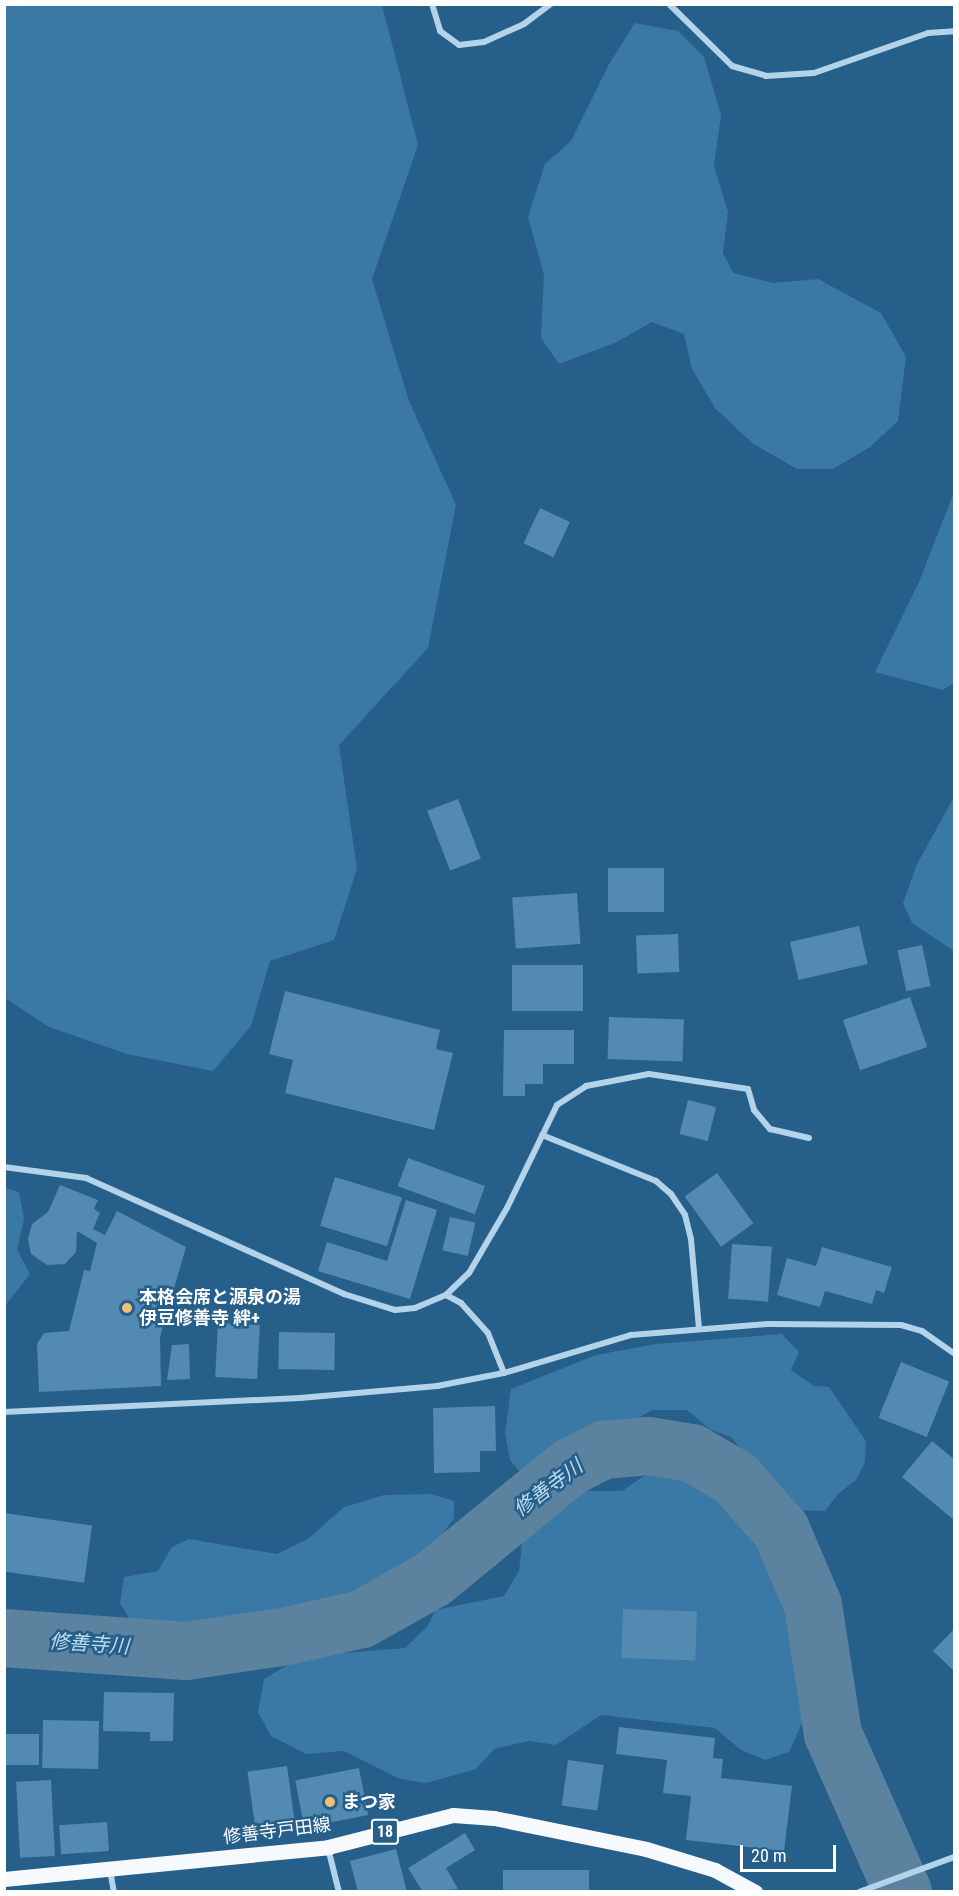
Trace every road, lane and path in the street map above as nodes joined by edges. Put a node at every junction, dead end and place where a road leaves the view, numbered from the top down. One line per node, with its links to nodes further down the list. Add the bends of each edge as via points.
1 (432, 4): 2 (street, via 440,31 459,45 484,42 524,24)
2 (551, 4)
3 (669, 4): 4 (street, via 732,66 766,76 814,73 928,33)
4 (954, 31)
5 (542, 1135): 6 (street, via 557,1105 568,1094 607,1080 649,1074 748,1089 754,1110 770,1129); 8 (street, via 507,1208 469,1273); 9 (street, via 656,1181 671,1194 685,1215 691,1239)
6 (809, 1138)
7 (4, 1167): 8 (street, via 86,1178 344,1294 395,1310 415,1308)
8 (446, 1295): 11 (street, via 461,1303 488,1333)
9 (699, 1329): 10 (street, via 768,1324 901,1325 922,1331); 11 (street, via 630,1335)
10 (954, 1353)
11 (504, 1373): 12 (street, via 437,1386 300,1398)
12 (4, 1412)
13 (328, 1847): 15 (main road, 修善寺戸田線 / 18); 18 (street); 19 (main road, 修善寺戸田線 / 18, via 453,1815 494,1818 646,1849 715,1870)
14 (954, 1858): 20 (street)
15 (110, 1869): 16 (main road, 修善寺戸田線 / 18); 17 (street)
16 (4, 1879)
17 (114, 1892)
18 (339, 1892)
19 (755, 1892)
20 (859, 1892)

